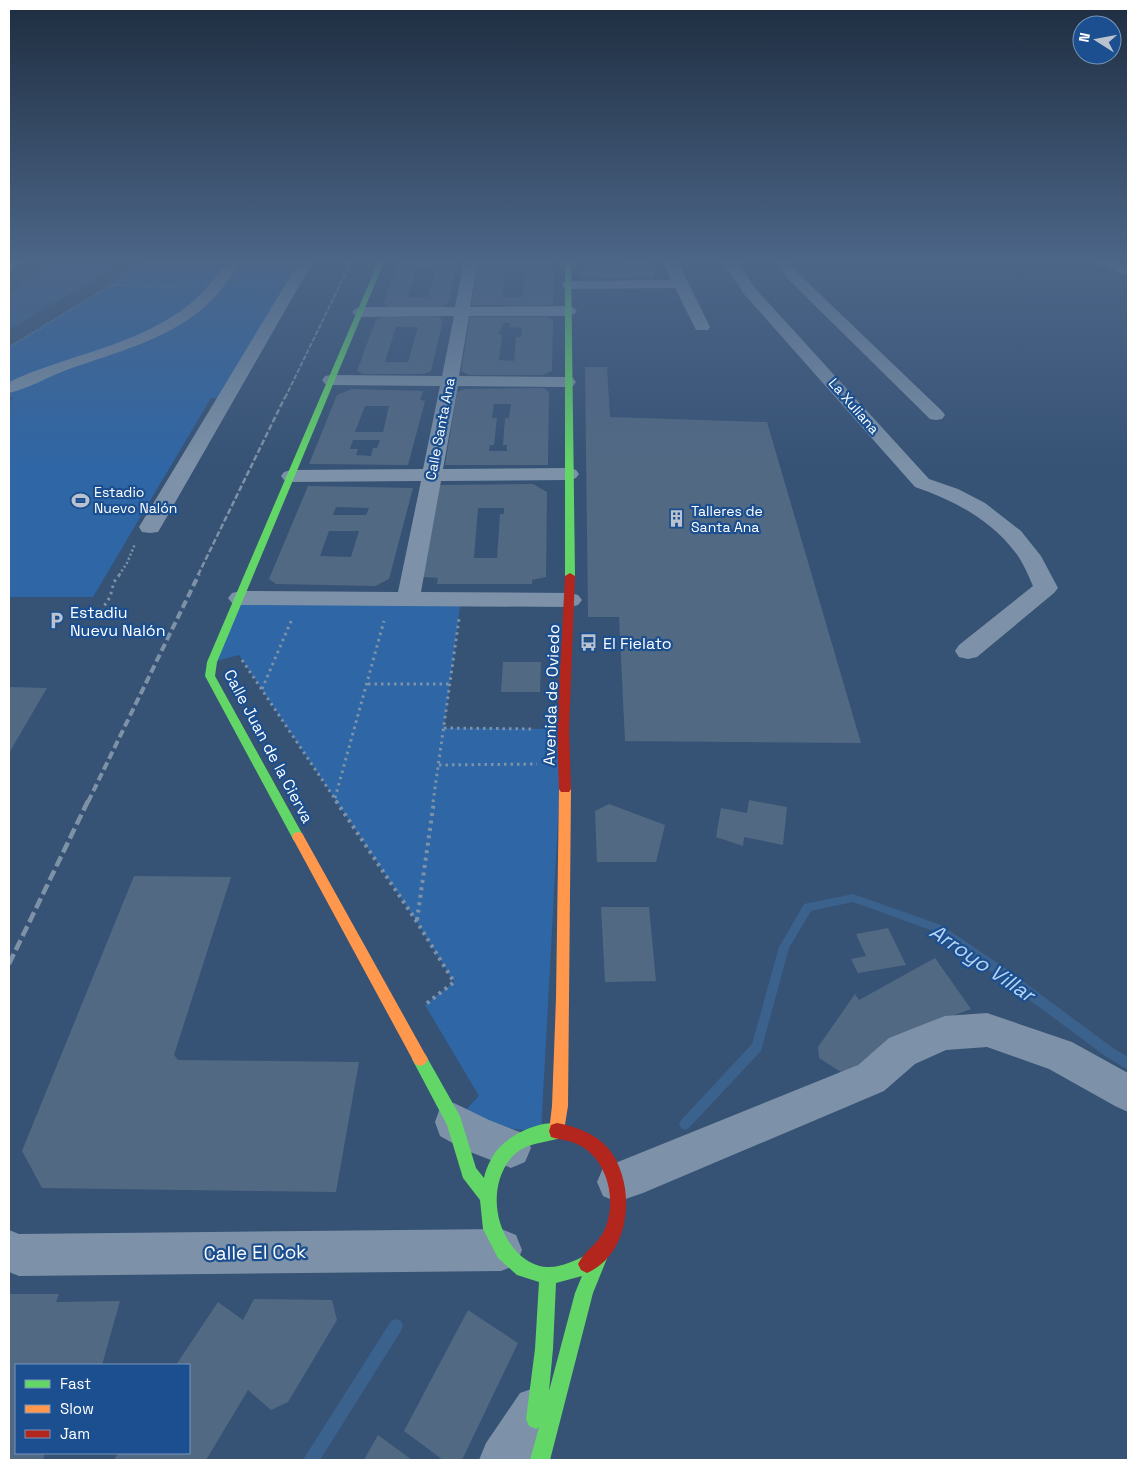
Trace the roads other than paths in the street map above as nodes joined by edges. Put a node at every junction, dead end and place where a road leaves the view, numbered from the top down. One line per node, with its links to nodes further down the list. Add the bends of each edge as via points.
1 (161, 329): 11 (street)
2 (267, 329): 16 (street)
3 (353, 329): 8 (street, Calle Juan de la Cierva)
4 (459, 329): 9 (street, Calle Santa Ana)
5 (569, 329): 10 (street, Avenida de Oviedo)
6 (784, 329): 20 (street, La Xuliana, via 922,483 985,510 1023,547 1046,588)
7 (847, 329): 12 (street)
8 (331, 380): 9 (street); 15 (street, Calle Juan de la Cierva)
9 (450, 381): 10 (street); 14 (street, Calle Santa Ana)
10 (568, 382): 13 (street, Avenida de Oviedo)
11 (9, 388)
12 (936, 414)
13 (569, 474): 14 (street); 19 (street, Avenida de Oviedo)
14 (432, 475): 15 (street); 18 (street, Calle Santa Ana)
15 (291, 476): 17 (street, Calle Juan de la Cierva)
16 (150, 526)
17 (240, 598): 18 (street); 22 (street, Calle Juan de la Cierva, via 212,662 210,676)
18 (399, 599): 19 (street)
19 (570, 600): 23 (street, Avenida de Oviedo, via 563,729 563,998)
20 (968, 651)
21 (1128, 1093): 25 (street, via 1059,1055 987,1030 945,1033 902,1051 871,1078)
22 (454, 1122): 24 (street); 26 (street, Calle Juan de la Cierva, via 470,1172)
23 (558, 1131): 24 (street, via 532,1134); 25 (street, via 577,1135 594,1146 608,1162)
24 (511, 1148): 26 (street, via 499,1161)
25 (617, 1182): 29 (street, via 617,1220 611,1239)
26 (487, 1196): 27 (street, via 492,1233)
27 (502, 1250): 28 (street, Calle El Cok, via 29,1255); 30 (street, via 515,1263 531,1272)
28 (9, 1251)
29 (599, 1256): 30 (street, via 567,1274); 34 (street, via 584,1293)
30 (548, 1276): 31 (street)
31 (537, 1410): 32 (street); 33 (street)
32 (503, 1460)
33 (532, 1460)
34 (540, 1460)

